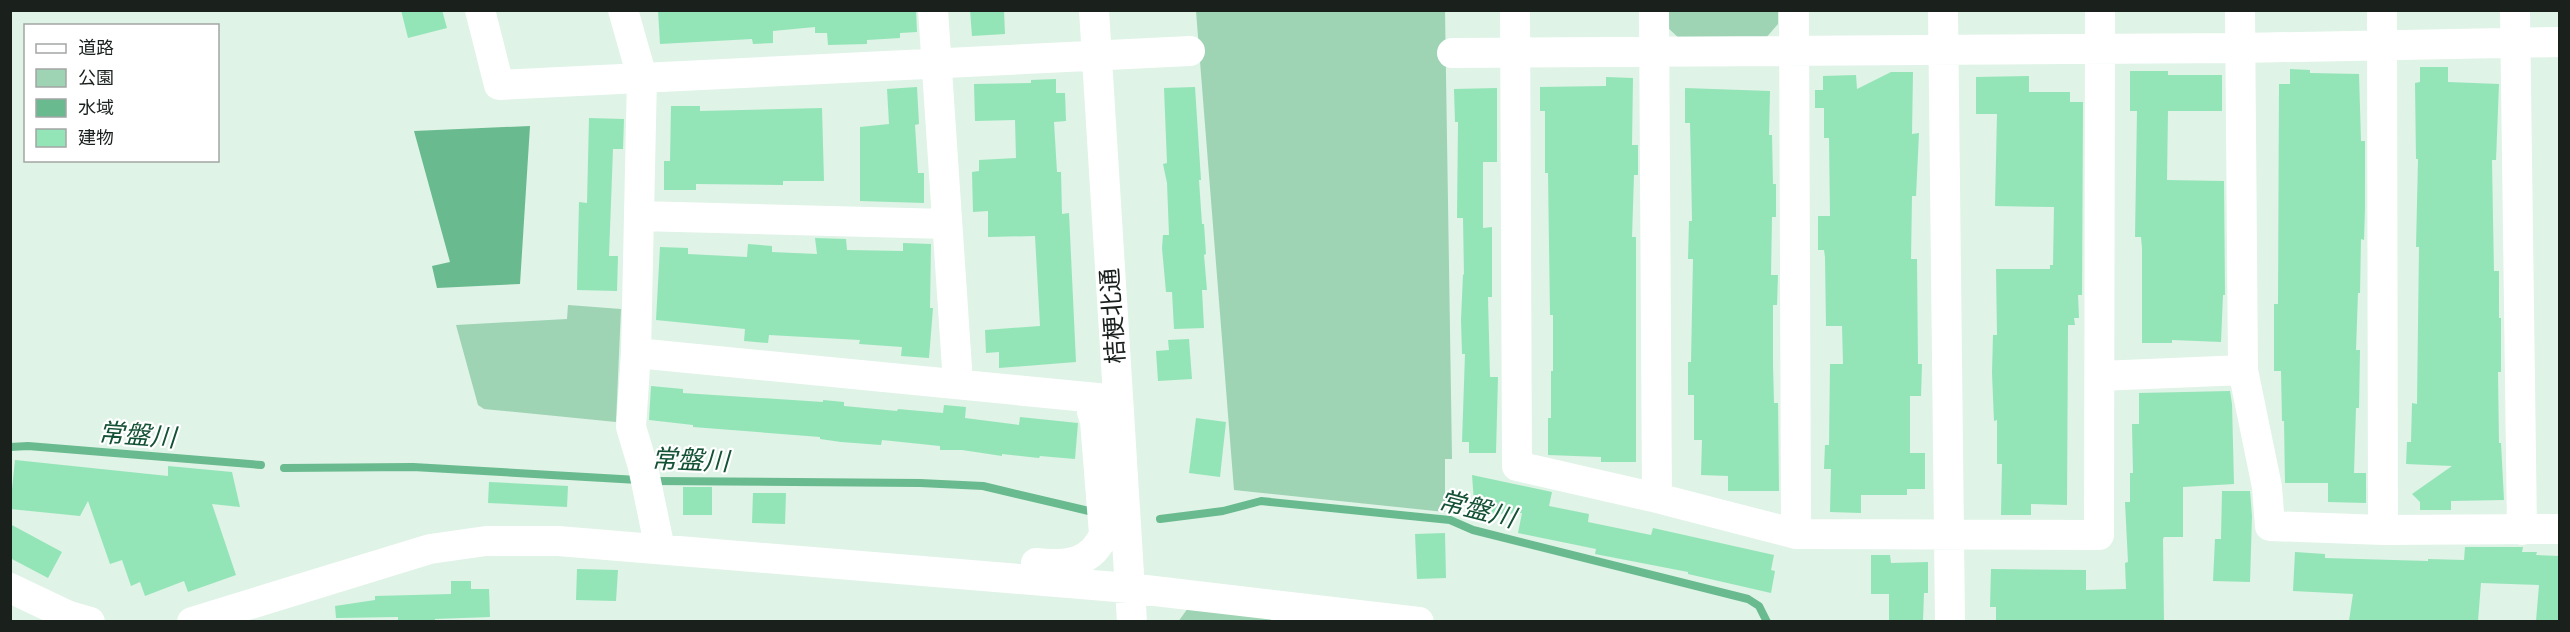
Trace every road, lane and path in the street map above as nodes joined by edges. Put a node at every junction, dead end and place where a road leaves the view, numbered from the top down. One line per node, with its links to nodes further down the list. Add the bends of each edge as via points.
1 (480, 10): 26 (street, via 499,85)
2 (623, 10): 26 (street)
3 (933, 10): 25 (street)
4 (1094, 10): 24 (street, 桔梗北通)
5 (1515, 10): 23 (street)
6 (1654, 10): 21 (street)
7 (1794, 10): 19 (street)
8 (1943, 10): 18 (street)
9 (2100, 10): 16 (street)
10 (2240, 10): 17 (street)
11 (2382, 10): 15 (street)
12 (2516, 10): 13 (street)
13 (2516, 42): 14 (street); 15 (street); 37 (street)
14 (2559, 42)
15 (2382, 45): 17 (street); 36 (street)
16 (2100, 47): 17 (street); 18 (street); 31 (street)
17 (2240, 48): 30 (street)
18 (1943, 49): 19 (street); 39 (street)
19 (1794, 50): 21 (street); 38 (street)
20 (1190, 51): 24 (street)
21 (1654, 51): 23 (street); 34 (street)
22 (1452, 52): 23 (street)
23 (1515, 53): 34 (street, via 1517,466)
24 (1096, 56): 25 (street); 33 (street, 桔梗北通)
25 (937, 64): 26 (street); 28 (street)
26 (642, 77): 27 (street)
27 (639, 216): 28 (street); 29 (street)
28 (947, 224): 32 (street)
29 (636, 352): 32 (street); 40 (street, via 631,427)
30 (2243, 370): 31 (street); 36 (street, via 2267,487 2270,526)
31 (2100, 376): 39 (street, via 2099,535)
32 (957, 383): 33 (street)
33 (1105, 406): 40 (street, via 1095,420 1104,534 1090,554 1076,563); 42 (street, 桔梗北通)
34 (1657, 498): 38 (street)
35 (2559, 529): 37 (street)
36 (2383, 530): 37 (street)
37 (2522, 530)
38 (1796, 534): 39 (street)
39 (1948, 534): 47 (street)
40 (658, 541): 42 (street); 44 (street, via 498,541 430,549)
41 (10, 588): 43 (street, via 69,616)
42 (1129, 588): 45 (street, 桔梗北通); 46 (street)
43 (90, 621)
44 (192, 621)
45 (1132, 621)
46 (1419, 621)
47 (1950, 621)

